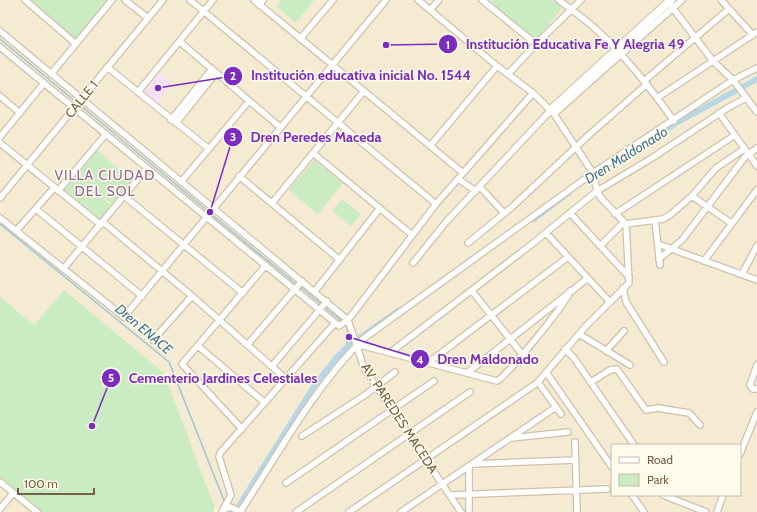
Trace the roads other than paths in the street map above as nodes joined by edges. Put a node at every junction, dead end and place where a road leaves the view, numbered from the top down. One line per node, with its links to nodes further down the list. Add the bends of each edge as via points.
1 (25, 0): 29 (street)
2 (112, 0): 29 (street)
3 (125, 0): 23 (street)
4 (163, 0): 23 (street, CALLE 1)
5 (190, 0): 22 (street)
6 (213, 0): 22 (street)
7 (254, 0): 17 (street)
8 (333, 0): 27 (street)
9 (386, 0): 34 (street)
10 (418, 0): 21 (street)
11 (439, 0): 21 (street)
12 (559, 0): 19 (street)
13 (581, 0): 19 (street)
14 (682, 0): 18 (street)
15 (722, 0): 20 (street)
16 (486, 1): 30 (street)
17 (261, 2): 27 (street)
18 (671, 4): 26 (street); 32 (street)
19 (570, 9): 30 (street); 32 (street, via 600,33)
20 (729, 9): 25 (street); 26 (street)
21 (430, 10): 35 (street)
22 (204, 11): 28 (street); 48 (street)
23 (148, 18): 36 (street, CALLE 1)
24 (0, 32): 39 (street)
25 (755, 34): 33 (street)
26 (696, 38): 33 (street); 43 (street)
27 (300, 39): 34 (street)
28 (180, 42): 38 (street); 45 (street)
29 (76, 44): 39 (street)
30 (536, 44): 40 (street)
31 (0, 46): 42 (street)
32 (619, 53): 43 (street); 54 (street)
33 (714, 61): 41 (street); 49 (street)
34 (332, 64): 44 (street); 48 (street)
35 (496, 66): 40 (street); 66 (street)
36 (108, 67): 45 (street); 51 (street, CALLE 1)
37 (757, 68): 41 (street)
38 (214, 71): 52 (street); 58 (street)
39 (52, 74): 51 (street)
40 (508, 74): 46 (street)
41 (733, 80): 50 (street); 59 (street)
42 (44, 82): 53 (street); 56 (street)
43 (646, 83): 49 (street); 67 (street)
44 (364, 91): 60 (street); 66 (street)
45 (138, 92): 58 (street)
46 (533, 93): 54 (street); 75 (street)
47 (0, 96): 56 (street)
48 (306, 96): 60 (street); 61 (street)
49 (657, 98): 59 (street)
50 (746, 98): 55 (street); 57 (street)
51 (81, 100): 53 (street, CALLE 1); 79 (street)
52 (249, 101): 61 (street); 69 (street)
53 (74, 107): 62 (street); 72 (street, CALLE 1)
54 (553, 112): 67 (street); 81 (street)
55 (757, 112)
56 (20, 113): 64 (street)
57 (719, 113): 63 (street); 83 (street)
58 (174, 121): 69 (street)
59 (674, 121): 76 (street)
60 (338, 122): 71 (street); 88 (street)
61 (280, 127): 77 (street)
62 (106, 134): 74 (street); 80 (street)
63 (735, 135): 70 (street); 95 (street)
64 (0, 137)
65 (0, 143): 72 (street)
66 (430, 146): 75 (street)
67 (576, 147): 76 (street); 93 (street)
68 (757, 148): 70 (street)
69 (209, 150): 79 (street)
70 (746, 151): 73 (street); 85 (street, via 716,168); 89 (street)
71 (313, 153): 87 (street); 91 (street)
72 (27, 166): 80 (street); 86 (street, CALLE 1)
73 (757, 166)
74 (147, 168): 84 (street); 96 (street)
75 (463, 173): 78 (street)
76 (593, 173): 83 (street); 145 (street)
77 (239, 176): 87 (street); 90 (street)
78 (458, 179): 81 (street); 88 (street)
79 (181, 182): 90 (street)
80 (56, 189): 92 (street); 100 (street)
81 (478, 189): 93 (street); 115 (street, via 446,222)
82 (757, 190): 101 (street)
83 (598, 191): 94 (street); 95 (street)
84 (124, 196): 100 (street); 106 (street)
85 (692, 196): 89 (street); 98 (street, via 670,215)
86 (0, 198)
87 (272, 203): 113 (street)
88 (436, 204): 103 (street)
89 (708, 207): 101 (street); 111 (street)
90 (213, 208): 96 (street); 123 (street)
91 (380, 208): 103 (street); 113 (street)
92 (36, 209): 102 (street); 110 (street)
93 (504, 213): 105 (street)
94 (570, 214): 104 (street); 108 (street)
95 (615, 214): 99 (street)
96 (206, 216): 106 (street); 116 (street)
97 (0, 218): 102 (street)
98 (655, 220): 99 (street); 107 (street)
99 (625, 223): 108 (street); 120 (street)
100 (102, 224): 110 (street); 118 (street)
101 (731, 224): 114 (street)
102 (16, 231): 117 (street)
103 (412, 234): 137 (street)
104 (546, 234): 112 (street); 128 (street)
105 (468, 243)
106 (184, 244): 118 (street); 129 (street)
107 (658, 244): 111 (street); 111 (street, via 659,262)
108 (600, 246): 120 (street)
109 (757, 246): 119 (street)
110 (83, 247): 117 (street); 130 (street)
111 (672, 249): 114 (street)
112 (568, 256): 121 (street); 135 (street)
113 (340, 260): 126 (street)
114 (704, 261): 119 (street)
115 (413, 263)
116 (266, 266): 125 (street); 129 (street)
117 (64, 268): 130 (street, via 124,317)
118 (163, 272): 130 (street); 131 (street)
119 (742, 274): 122 (street)
120 (629, 277): 124 (street, via 629,283)
121 (588, 278): 127 (street); 133 (street)
122 (757, 280)
123 (302, 281): 125 (street); 126 (street)
124 (623, 288): 133 (street); 150 (street, via 626,302)
125 (295, 290): 134 (street); 143 (street)
126 (315, 291): 132 (street)
127 (570, 291): 142 (street); 149 (street, via 570,296)
128 (472, 292): 135 (street); 148 (street)
129 (244, 293): 136 (street)
130 (142, 296)
131 (192, 296): 136 (street); 141 (street)
132 (327, 301): 134 (street); 137 (street)
133 (609, 301): 140 (street)
134 (319, 310): 138 (street); 153 (street)
135 (489, 315): 142 (street); 151 (street)
136 (220, 320): 143 (street); 144 (street)
137 (348, 320): 138 (street, via 341,326); 145 (street, AV. PAREDES MACEDA)
138 (335, 323): 158 (street)
139 (624, 331): 147 (street)
140 (579, 334): 146 (street); 147 (street)
141 (153, 340)
142 (510, 340): 149 (street); 157 (street)
143 (248, 344): 153 (street)
144 (198, 346): 165 (street); 171 (street, via 182,364)
145 (357, 346): 148 (street); 162 (street, AV. PAREDES MACEDA, via 364,368); 197 (street, via 321,388)
146 (565, 349): 156 (street); 161 (street)
147 (606, 351): 152 (street)
148 (391, 352): 151 (street)
149 (522, 354): 157 (street, via 499,380)
150 (664, 362)
151 (428, 363): 157 (street)
152 (630, 365)
153 (272, 366): 158 (street)
154 (757, 366): 163 (street, via 750,385)
155 (395, 372): 162 (street)
156 (546, 372): 160 (street); 182 (street)
157 (467, 373)
158 (286, 379): 165 (street)
159 (434, 381): 167 (street)
160 (538, 382): 166 (street); 179 (street)
161 (591, 382): 170 (street, via 610,370 617,370 646,410 658,408 689,413); 177 (street)
162 (376, 386): 167 (street, AV. PAREDES MACEDA); 174 (street)
163 (757, 389)
164 (470, 392): 173 (street)
165 (265, 402): 171 (street)
166 (556, 407): 169 (street); 175 (street)
167 (393, 410): 173 (street, AV. PAREDES MACEDA); 184 (street)
168 (757, 412): 178 (street)
169 (561, 414)
170 (700, 425)
171 (242, 429): 195 (street, via 219,457 231,495)
172 (568, 432): 175 (street)
173 (410, 434): 179 (street, AV. PAREDES MACEDA); 198 (street)
174 (302, 436)
175 (509, 438): 181 (street)
176 (575, 442): 180 (street)
177 (633, 444)
178 (741, 452)
179 (426, 459): 185 (street, AV. PAREDES MACEDA); 199 (street)
180 (575, 460): 181 (street); 187 (street)
181 (470, 465): 185 (street); 189 (street)
182 (611, 465)
183 (0, 482): 188 (street)
184 (286, 483)
185 (443, 483): 190 (street, AV. PAREDES MACEDA); 200 (street)
186 (607, 489): 187 (street)
187 (576, 490): 189 (street); 203 (street)
188 (13, 493): 194 (street); 196 (street)
189 (469, 494): 190 (street); 202 (street)
190 (450, 495): 201 (street, AV. PAREDES MACEDA)
191 (633, 496): 204 (street)
192 (723, 496): 206 (street)
193 (669, 497): 205 (street)
194 (0, 509)
195 (222, 511): 197 (street, via 230,507)
196 (36, 512)
197 (240, 512)
198 (296, 512)
199 (349, 512)
200 (402, 512)
201 (462, 512)
202 (469, 512)
203 (577, 512)
204 (644, 512)
205 (706, 512)
206 (717, 512)

